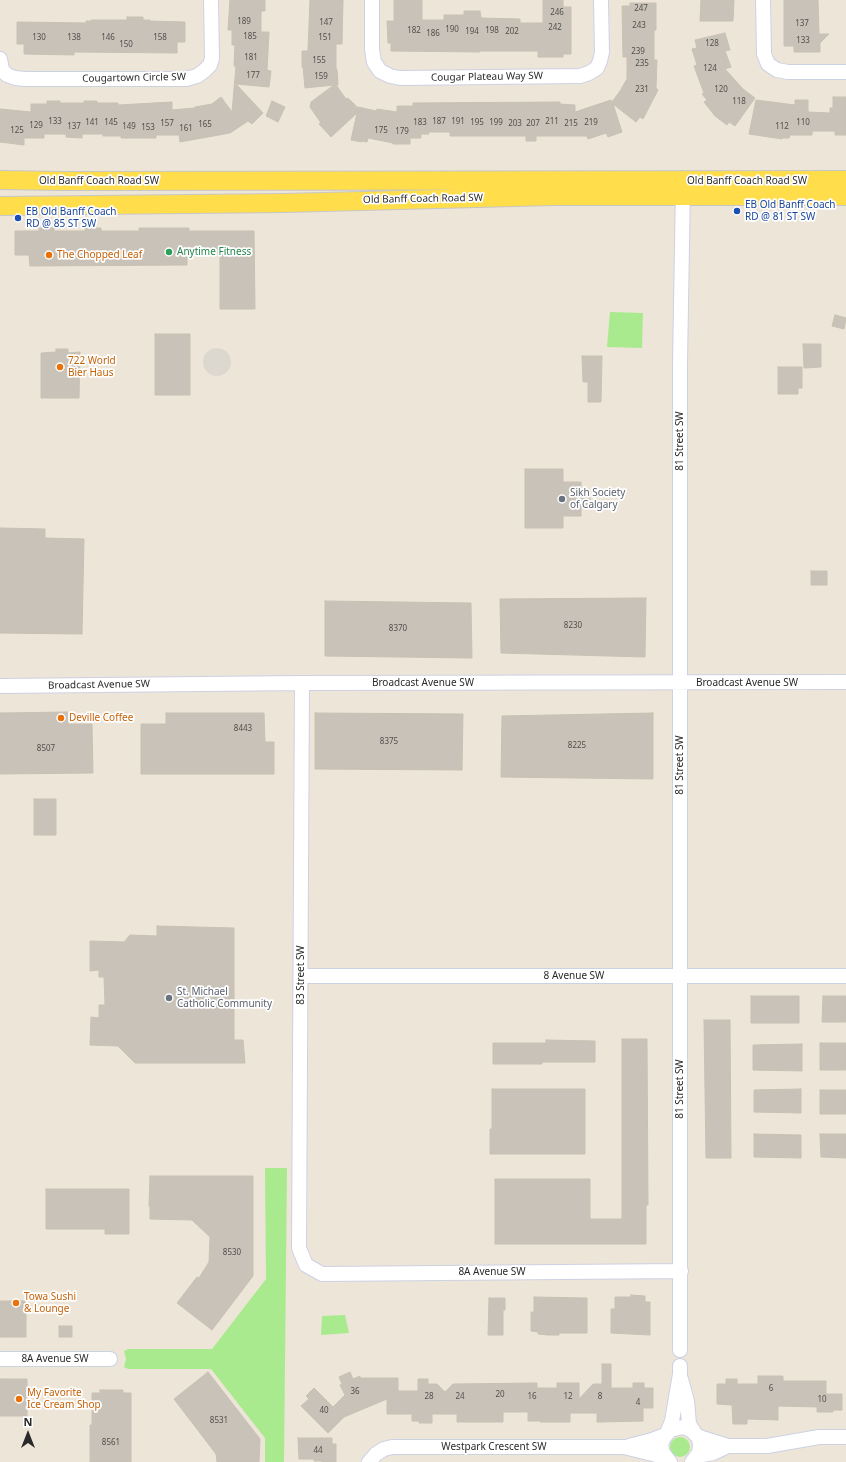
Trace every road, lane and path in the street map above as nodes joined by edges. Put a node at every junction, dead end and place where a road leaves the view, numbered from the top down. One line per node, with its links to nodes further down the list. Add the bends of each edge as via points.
1 (211, 0): 5 (street, Cougartown Circle SW, via 212,58 210,65 197,76 186,79 20,79 7,75 2,70)
2 (372, 0): 3 (street, Cougar Plateau Way SW, via 374,62 380,71 400,78 580,76 589,73 597,68 602,52)
3 (601, 0)
4 (763, 0): 6 (street, via 764,54 768,64 777,70 788,72)
5 (0, 59)
6 (846, 72)
7 (0, 177): 10 (main road)
8 (0, 180): 10 (main road, Old Banff Coach Road SW)
9 (846, 180): 11 (main road, Old Banff Coach Road SW)
10 (23, 181): 11 (main road, Old Banff Coach Road SW)
11 (683, 188): 12 (main road, Old Banff Coach Road SW); 13 (main road, Old Banff Coach Road SW, via 554,196 284,203); 16 (street, 81 Street SW)
12 (846, 196)
13 (0, 206)
14 (846, 682): 16 (street, Broadcast Avenue SW)
15 (302, 683): 16 (street, Broadcast Avenue SW); 17 (street, Broadcast Avenue SW); 18 (street, 83 Street SW)
16 (680, 683): 19 (street, 81 Street SW)
17 (0, 686)
18 (301, 976): 19 (street, 8 Avenue SW); 21 (street, 83 Street SW, via 300,1248)
19 (680, 976): 20 (street, 8 Avenue SW); 22 (street, 81 Street SW)
20 (846, 976)
21 (306, 1265): 22 (street, 8A Avenue SW, via 322,1274)
22 (681, 1271): 23 (street, 81 Street SW)
23 (680, 1350)
24 (0, 1359): 25 (street, 8A Avenue SW)
25 (110, 1359)
26 (695, 1433): 27 (street, Westpark Crescent SW, via 687,1428 678,1427); 27 (street, via 689,1424 680,1370 672,1421); 29 (street, Westpark Crescent SW, via 702,1438); 32 (street, via 700,1446 699,1453)
27 (666, 1434): 30 (street, Westpark Crescent SW); 31 (street, via 661,1446)
28 (846, 1437): 29 (street, via 819,1437 767,1446)
29 (728, 1446): 32 (street)
30 (624, 1447): 31 (street, Westpark Crescent SW); 33 (street, Westpark Crescent SW, via 392,1447 376,1454)
31 (667, 1460)
32 (693, 1461)
33 (369, 1462)

